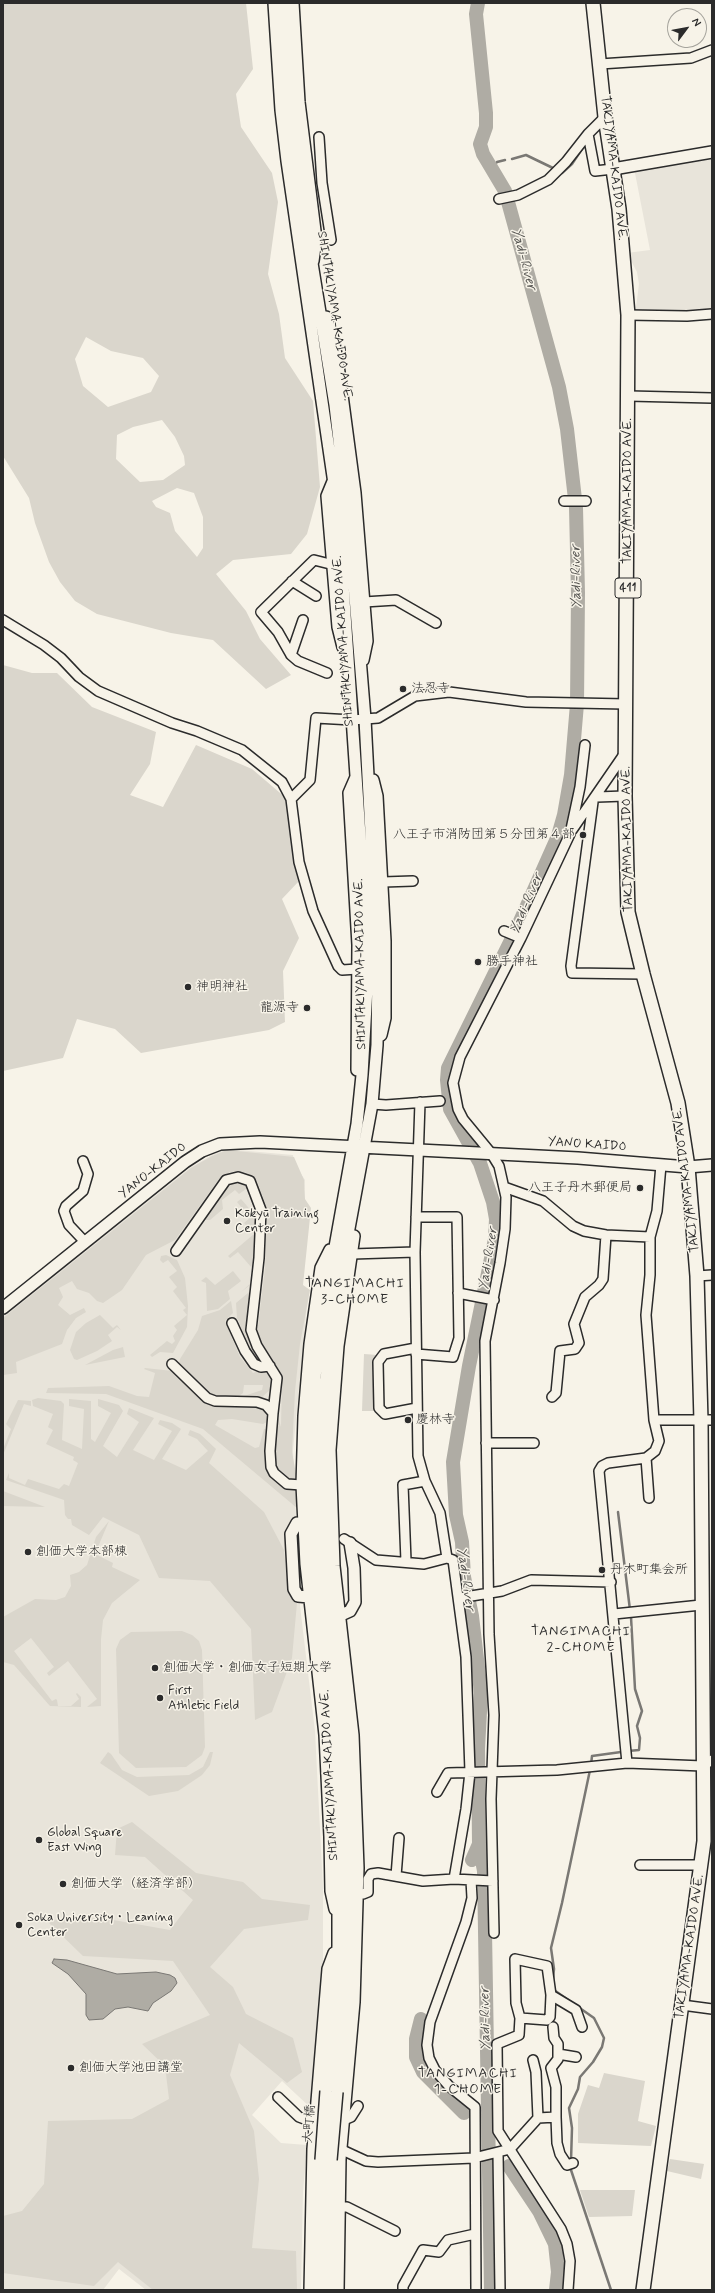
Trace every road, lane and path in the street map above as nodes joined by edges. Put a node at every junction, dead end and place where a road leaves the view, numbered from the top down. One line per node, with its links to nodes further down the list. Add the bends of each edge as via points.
1 (274, 3): 22 (main road, SHINTAKIYAMA-KAIDO AVE., via 281,110 288,168)
2 (284, 3): 16 (main road, SHINTAKIYAMA-KAIDO AVE., via 292,118)
3 (292, 3): 14 (main road, via 299,102)
4 (593, 3): 6 (highway, TAKIYAMA-KAIDO AVE. / 411)
5 (712, 50): 6 (street, via 691,58)
6 (600, 64): 7 (highway, TAKIYAMA-KAIDO AVE. / 411)
7 (605, 117): 8 (street); 11 (highway, TAKIYAMA-KAIDO AVE. / 411)
8 (588, 134): 11 (street, via 595,171); 12 (street, via 548,180 514,196)
9 (319, 137): 13 (street)
10 (712, 152): 11 (main road)
11 (613, 169): 19 (highway, TAKIYAMA-KAIDO AVE. / 411)
12 (500, 199)
13 (325, 200): 14 (street); 15 (street)
14 (312, 206): 16 (main road, via 316,239)
15 (331, 240)
16 (312, 266): 17 (main road, SHINTAKIYAMA-KAIDO AVE.)
17 (315, 286): 28 (main road, via 333,339 338,365 355,493); 33 (main road, SHINTAKIYAMA-KAIDO AVE., via 344,472)
18 (712, 314): 19 (street)
19 (628, 315): 20 (highway, TAKIYAMA-KAIDO AVE. / 411)
20 (629, 396): 21 (street); 36 (highway, TAKIYAMA-KAIDO AVE. / 411)
21 (712, 398)
22 (334, 478): 25 (main road, via 327,496); 35 (main road, SHINTAKIYAMA-KAIDO AVE., via 345,587)
23 (566, 501): 24 (street)
24 (584, 501)
25 (334, 565): 26 (street, via 314,560); 35 (main road, via 338,627)
26 (292, 581): 27 (street); 32 (street, via 261,612 278,632)
27 (316, 596)
28 (364, 602): 31 (street, via 396,600); 33 (main road, via 367,645)
29 (3, 620): 44 (street, via 44,645 98,691 172,724 197,731 242,750 282,782)
30 (303, 620): 32 (street)
31 (436, 623)
32 (291, 655): 34 (street, via 298,661)
33 (361, 665): 37 (main road, SHINTAKIYAMA-KAIDO AVE.)
34 (328, 673)
35 (349, 677): 38 (main road, SHINTAKIYAMA-KAIDO AVE.)
36 (626, 704): 37 (street, via 526,702 449,692 416,696 380,717); 40 (highway, TAKIYAMA-KAIDO AVE. / 411)
37 (365, 719): 38 (street); 41 (main road, SHINTAKIYAMA-KAIDO AVE.)
38 (352, 720): 42 (main road, SHINTAKIYAMA-KAIDO AVE.); 44 (street, via 316,718 310,780)
39 (585, 745): 46 (street, via 580,787)
40 (627, 751): 43 (highway, TAKIYAMA-KAIDO AVE. / 411); 45 (street)
41 (367, 752): 48 (main road, via 377,796); 53 (main road, SHINTAKIYAMA-KAIDO AVE., via 377,942)
42 (356, 777): 51 (main road, via 349,793); 54 (main road, SHINTAKIYAMA-KAIDO AVE., via 367,944 364,1055)
43 (625, 796): 45 (street); 52 (highway, TAKIYAMA-KAIDO AVE. / 411, via 628,912)
44 (291, 799): 51 (street, via 299,862 313,911 338,966 342,970)
45 (595, 800): 46 (street); 52 (street, via 572,973)
46 (570, 834): 50 (street)
47 (413, 881): 48 (street)
48 (383, 882): 53 (main road, via 385,1018)
49 (506, 932): 50 (street)
50 (519, 938): 61 (street, via 460,1057 454,1077 458,1109)
51 (358, 969): 54 (main road, via 356,1056)
52 (643, 974): 65 (highway, TAKIYAMA-KAIDO AVE. / 411, via 678,1103)
53 (377, 1045): 57 (main road, SHINTAKIYAMA-KAIDO AVE.)
54 (359, 1099): 58 (main road, SHINTAKIYAMA-KAIDO AVE.)
55 (440, 1101): 56 (street)
56 (420, 1102): 57 (street); 60 (street)
57 (372, 1104): 59 (main road, SHINTAKIYAMA-KAIDO AVE.)
58 (352, 1148): 59 (main road); 71 (main road, YANO-KAIDO, via 246,1142 210,1147 185,1162); 72 (main road, SHINTAKIYAMA-KAIDO AVE.)
59 (365, 1148): 60 (main road); 67 (main road, SHINTAKIYAMA-KAIDO AVE.)
60 (418, 1150): 61 (main road, YANO KAIDO); 68 (street)
61 (487, 1153): 63 (main road, YANO KAIDO); 66 (street, via 499,1166)
62 (83, 1161): 71 (street, via 88,1174 83,1191 64,1211 69,1224)
63 (661, 1165): 65 (main road, YANO KAIDO); 70 (street, via 657,1211)
64 (712, 1165): 65 (main road, YANO KAIDO)
65 (688, 1167): 77 (highway, TAKIYAMA-KAIDO AVE. / 411)
66 (504, 1186): 69 (street, via 543,1201 573,1226); 79 (street, via 505,1229)
67 (356, 1196): 75 (main road); 132 (main road, SHINTAKIYAMA-KAIDO AVE., via 333,1315 322,1415 326,1570 341,1702 348,1817 347,1945 343,2024)
68 (416, 1217): 74 (street); 78 (street, via 457,1217)
69 (606, 1235): 70 (street); 85 (street, via 603,1279 585,1297 574,1324 579,1343 575,1349 560,1351 556,1393)
70 (650, 1237): 88 (street, via 646,1315)
71 (85, 1242): 80 (main road, YANO-KAIDO)
72 (335, 1242): 94 (main road, via 321,1268 314,1310 306,1387); 120 (main road, SHINTAKIYAMA-KAIDO AVE., via 315,1377 311,1484 319,1602 334,1737 338,1825)
73 (176, 1251): 84 (street, via 226,1180 238,1177 250,1181 261,1210 258,1272 251,1330 254,1340)
74 (415, 1252): 75 (street); 82 (street)
75 (352, 1254): 106 (main road, via 338,1346 330,1450 331,1513)
76 (712, 1275): 77 (street)
77 (697, 1276): 89 (highway, TAKIYAMA-KAIDO AVE. / 411)
78 (458, 1293): 79 (street); 82 (street, via 458,1338 453,1357)
79 (492, 1300): 90 (street, via 485,1341)
80 (3, 1308)
81 (232, 1323): 84 (street, via 254,1364 261,1367)
82 (416, 1351): 86 (street); 86 (street, via 384,1354 378,1362 379,1408 385,1414)
83 (172, 1364): 87 (street, via 207,1398 215,1401 257,1402 266,1405)
84 (270, 1366): 87 (street, via 277,1378)
85 (552, 1397)
86 (417, 1408): 93 (street, via 418,1456)
87 (273, 1413): 94 (street, via 271,1467 287,1484)
88 (654, 1420): 89 (street); 92 (street, via 659,1441 655,1451)
89 (707, 1421): 104 (highway, TAKIYAMA-KAIDO AVE. / 411)
90 (486, 1443): 91 (street); 101 (street)
91 (534, 1443)
92 (646, 1458): 95 (street); 100 (street, via 608,1463 599,1471)
93 (425, 1481): 98 (street, via 440,1513); 99 (street, via 402,1485)
94 (302, 1485): 102 (main road)
95 (649, 1498)
96 (297, 1523): 102 (main road, via 291,1534 294,1589 298,1596)
97 (347, 1541): 99 (street, via 376,1560); 106 (main road, via 356,1596 350,1611)
98 (447, 1558): 99 (street, via 424,1564); 103 (street, via 453,1560)
99 (406, 1561)
100 (611, 1582): 101 (street, via 531,1580); 105 (street)
101 (484, 1594): 103 (street); 110 (street, via 494,1715)
102 (309, 1597): 120 (main road, via 325,1735 331,1891)
103 (461, 1598): 109 (street)
104 (701, 1605): 105 (street); 108 (highway, TAKIYAMA-KAIDO AVE. / 411)
105 (614, 1614): 107 (street)
106 (339, 1616): 119 (main road, via 353,1735)
107 (627, 1763): 108 (street); 110 (street, via 557,1770)
108 (707, 1763): 114 (highway, TAKIYAMA-KAIDO AVE. / 411)
109 (471, 1772): 110 (street); 111 (street, via 448,1773); 116 (street)
110 (489, 1772): 118 (street)
111 (437, 1792)
112 (399, 1838): 115 (street)
113 (640, 1865): 114 (street)
114 (701, 1865): 124 (highway, TAKIYAMA-KAIDO AVE. / 411)
115 (396, 1876): 116 (street, via 423,1881); 119 (street, via 371,1874 368,1879 368,1892)
116 (454, 1879): 117 (street)
117 (473, 1880): 118 (street); 143 (street, via 466,1922 430,2022 427,2045 435,2070 449,2086 475,2107)
118 (492, 1881): 121 (street)
119 (358, 1893): 138 (main road, via 354,2002)
120 (338, 1926): 122 (main road, SHINTAKIYAMA-KAIDO AVE.)
121 (494, 1933)
122 (338, 1946): 132 (main road, SHINTAKIYAMA-KAIDO AVE.); 137 (main road, via 328,1968)
123 (551, 1995): 126 (street, via 550,2018); 126 (street, via 547,1966 515,1959 516,2003); 128 (street, via 576,2010)
124 (682, 2004): 125 (street); 157 (highway, TAKIYAMA-KAIDO AVE. / 411)
125 (712, 2009)
126 (520, 2018): 141 (street, via 519,2035 497,2040 498,2131)
127 (553, 2027): 129 (street)
128 (582, 2027)
129 (558, 2054): 130 (street); 135 (street, via 558,2059 551,2068 556,2086)
130 (576, 2057)
131 (533, 2060): 136 (street)
132 (332, 2091): 144 (main road, 大町橋, bridge)
133 (278, 2097): 137 (street, via 299,2116)
134 (358, 2106): 138 (street, via 352,2117)
135 (556, 2117): 136 (street); 145 (street, via 560,2154 567,2165)
136 (538, 2118): 141 (street)
137 (315, 2121): 138 (street); 139 (main road)
138 (342, 2122): 140 (main road)
139 (313, 2149): 140 (street); 149 (main road)
140 (340, 2149): 143 (street, via 366,2161 378,2162); 146 (main road)
141 (510, 2149): 142 (street); 156 (street, via 550,2209 567,2244 570,2261)
142 (497, 2153): 143 (street); 155 (street)
143 (477, 2158): 148 (street)
144 (326, 2160): 150 (main road); 151 (main road)
145 (573, 2163)
146 (338, 2207): 147 (street, via 347,2207 373,2216); 152 (main road)
147 (395, 2231)
148 (475, 2234): 153 (street, via 448,2240 439,2252 423,2250); 154 (street)
149 (310, 2290)
150 (318, 2290)
151 (329, 2290)
152 (338, 2290)
153 (403, 2290)
154 (476, 2290)
155 (500, 2290)
156 (568, 2290)
157 (643, 2290)

